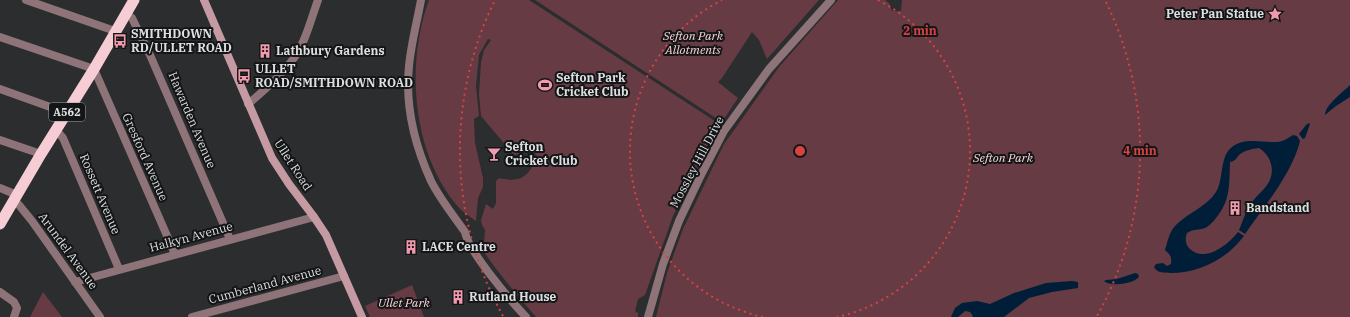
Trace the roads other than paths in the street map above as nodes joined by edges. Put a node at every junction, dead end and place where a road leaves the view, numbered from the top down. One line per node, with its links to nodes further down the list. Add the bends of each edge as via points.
1 (26, 0): 8 (street)
2 (134, 0): 7 (highway, A562)
3 (204, 0): 12 (main road, Ullet Road)
4 (318, 0): 12 (street, via 308,30 295,56 271,85)
5 (421, 0): 31 (street, via 411,49 408,87 420,154 435,187 465,232 466,239)
6 (830, 0): 32 (street, Mossley Hill Drive, via 769,68 724,131 679,221 663,264)
7 (126, 13): 8 (highway, A562); 21 (street, Hawarden Avenue, via 132,18 150,55)
8 (115, 31): 10 (highway, A562)
9 (0, 37): 10 (street)
10 (94, 70): 13 (highway, A562); 22 (street, Gresford Avenue)
11 (0, 89): 13 (street)
12 (248, 104): 19 (main road, Ullet Road, via 272,158)
13 (67, 113): 14 (highway, A562)
14 (56, 130): 16 (highway, A562); 23 (street, Rossett Avenue, via 63,138)
15 (0, 140): 16 (street)
16 (41, 154): 18 (highway, A562)
17 (0, 188): 18 (street)
18 (16, 197): 20 (highway, A562); 25 (street, Arundel Avenue)
19 (314, 217): 21 (street, Halkyn Avenue); 24 (main road, Ullet Road, via 326,235)
20 (0, 224)
21 (230, 239): 22 (street, Halkyn Avenue)
22 (175, 254): 23 (street, Halkyn Avenue)
23 (119, 269): 25 (street, Halkyn Avenue)
24 (344, 276): 29 (street, Cumberland Avenue); 30 (main road, Ullet Road)
25 (75, 282): 28 (street, Arundel Avenue)
26 (0, 292): 27 (street, via 14,302 17,308)
27 (14, 317)
28 (100, 317)
29 (192, 317)
30 (362, 317)
31 (526, 317)
32 (648, 317)

